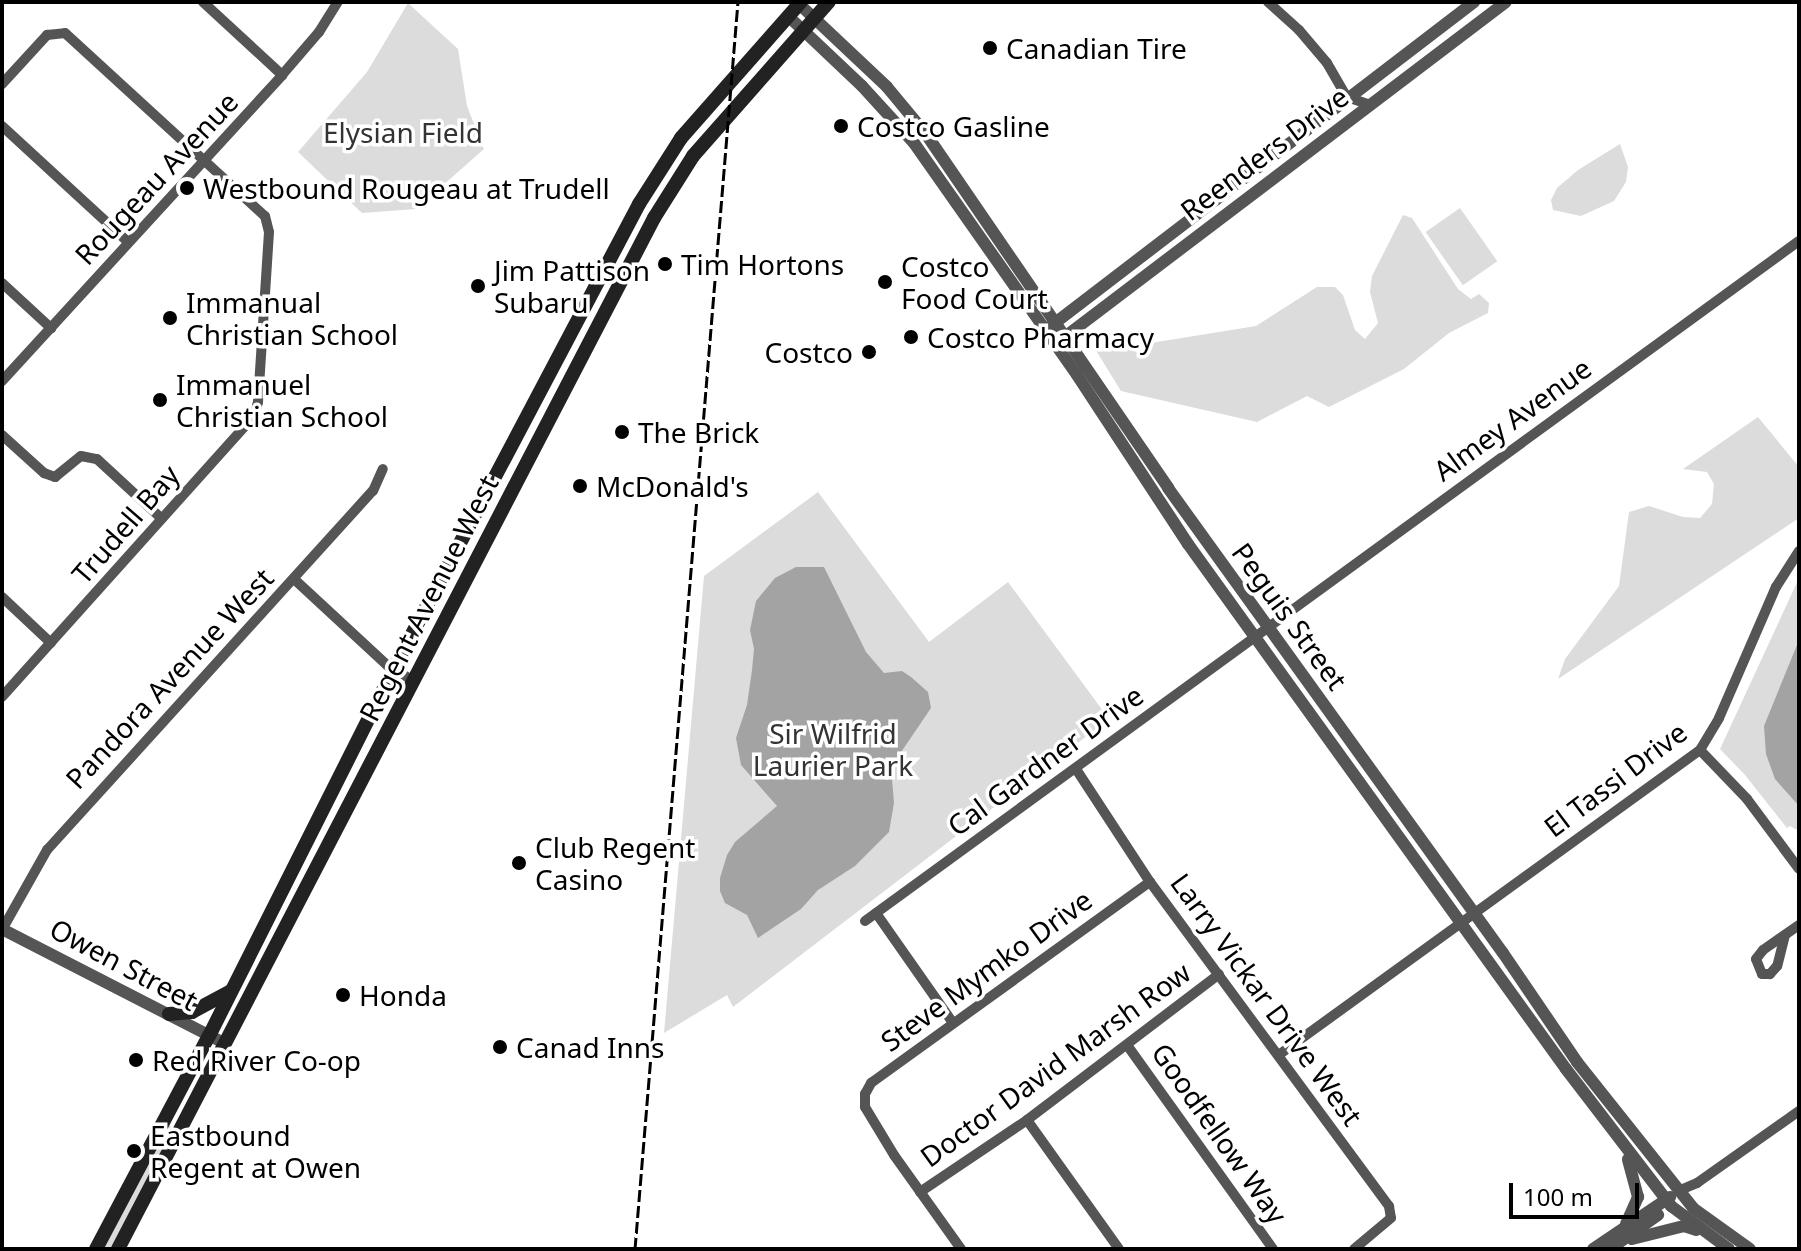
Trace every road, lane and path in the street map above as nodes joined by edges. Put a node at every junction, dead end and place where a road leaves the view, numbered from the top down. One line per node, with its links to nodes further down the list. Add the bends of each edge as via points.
1 (203, 2): 11 (street)
2 (338, 2): 11 (street, Rougeau Avenue)
3 (829, 2): 9 (main road, Regent Avenue West)
4 (1268, 2): 13 (street, via 1318,52)
5 (1474, 2): 13 (street, Reenders Drive)
6 (1506, 2): 14 (street, Reenders Drive)
7 (800, 3): 8 (main road, Regent Avenue West); 9 (street, Peguis Street)
8 (788, 16): 10 (street, Peguis Street); 20 (main road, Regent Avenue West, via 681,138)
9 (814, 18): 10 (main road, Regent Avenue West); 22 (street, Peguis Street, via 907,109)
10 (802, 31): 21 (main road, Regent Avenue West, via 693,156); 24 (street, Peguis Street, via 914,143)
11 (282, 75): 16 (street, Rougeau Avenue)
12 (2, 84): 16 (street, Trudell Bay, via 47,35 60,31)
13 (1347, 97): 14 (street); 22 (street, Reenders Drive)
14 (1367, 104): 25 (street, Reenders Drive)
15 (2, 126): 18 (street)
16 (204, 160): 18 (street, Rougeau Avenue); 32 (street, Trudell Bay, via 268,223 258,402 254,416)
17 (1799, 241): 36 (street, Almey Avenue)
18 (128, 242): 23 (street, Rougeau Avenue)
19 (2, 283): 23 (street)
20 (594, 290): 21 (main road); 30 (main road, Regent Avenue West)
21 (612, 298): 31 (main road, Regent Avenue West)
22 (1058, 322): 24 (street, Reenders Drive); 25 (street, Peguis Street)
23 (51, 328): 27 (street, Rougeau Avenue)
24 (1045, 330): 26 (street, Peguis Street)
25 (1066, 335): 26 (street, Reenders Drive); 36 (street, Peguis Street)
26 (1054, 346): 37 (street, Peguis Street)
27 (2, 381)
28 (2, 435): 32 (street, via 55,477 81,456 97,459)
29 (383, 469): 34 (street, Pandora Avenue West, via 373,491)
30 (492, 483): 31 (main road); 39 (main road, Regent Avenue West)
31 (502, 511): 40 (main road, Regent Avenue West)
32 (162, 519): 38 (street, Trudell Bay)
33 (1799, 551): 42 (street, El Tassi Drive, via 1776,587)
34 (294, 579): 39 (street); 51 (street, Pandora Avenue West, via 62,832)
35 (2, 597): 38 (street)
36 (1267, 626): 37 (street, Almey Avenue); 47 (street, Peguis Street)
37 (1254, 636): 43 (street, Cal Gardner Drive); 49 (street, Peguis Street)
38 (51, 643): 41 (street, Trudell Bay)
39 (393, 670): 40 (street); 54 (main road, Regent Avenue West)
40 (414, 681): 58 (main road, Regent Avenue West)
41 (2, 697)
42 (1700, 750): 44 (street, via 1747,799); 47 (street, El Tassi Drive)
43 (1076, 769): 45 (street, Larry Vickar Drive West); 46 (street, Cal Gardner Drive)
44 (1799, 869)
45 (1150, 882): 53 (street, Larry Vickar Drive West); 56 (street, Steve Mymko Drive)
46 (876, 913): 48 (street, Cal Gardner Drive); 56 (street)
47 (1474, 913): 49 (street, El Tassi Drive); 65 (street, Peguis Street, via 1577,1062)
48 (865, 921)
49 (1460, 924): 60 (street, El Tassi Drive); 63 (street, Peguis Street)
50 (1799, 925): 52 (street)
51 (2, 928): 55 (street, Owen Street)
52 (1785, 935)
53 (1219, 974): 59 (street, Doctor David Marsh Row); 60 (street, Larry Vickar Drive West)
54 (232, 991): 55 (main road, via 192,1012); 57 (main road, Regent Avenue West)
55 (169, 1014): 57 (street, Owen Street)
56 (953, 1023): 64 (street, Steve Mymko Drive, via 871,1083 865,1094 865,1107)
57 (209, 1036): 58 (street, Owen Street); 70 (main road, Regent Avenue West)
58 (224, 1043): 71 (main road, Regent Avenue West)
59 (1127, 1045): 62 (street, Doctor David Marsh Row); 74 (street, Goodfellow Way)
60 (1280, 1054): 75 (street, Larry Vickar Drive West, via 1389,1206 1391,1218)
61 (1799, 1111): 65 (street)
62 (1027, 1120): 64 (street, Doctor David Marsh Row); 73 (street)
63 (1623, 1146): 66 (street, Peguis Street); 67 (street, via 1638,1197)
64 (920, 1192): 72 (street)
65 (1681, 1194): 66 (street); 78 (street, Peguis Street)
66 (1668, 1203): 67 (street); 68 (street, Peguis Street); 69 (street)
67 (1622, 1230): 76 (street)
68 (1704, 1232): 69 (street, via 1684,1226); 77 (street, Peguis Street)
69 (1614, 1246)
70 (96, 1249)
71 (118, 1249)
72 (961, 1249)
73 (1119, 1249)
74 (1273, 1249)
75 (1354, 1249)
76 (1593, 1249)
77 (1729, 1249)
78 (1750, 1249)

